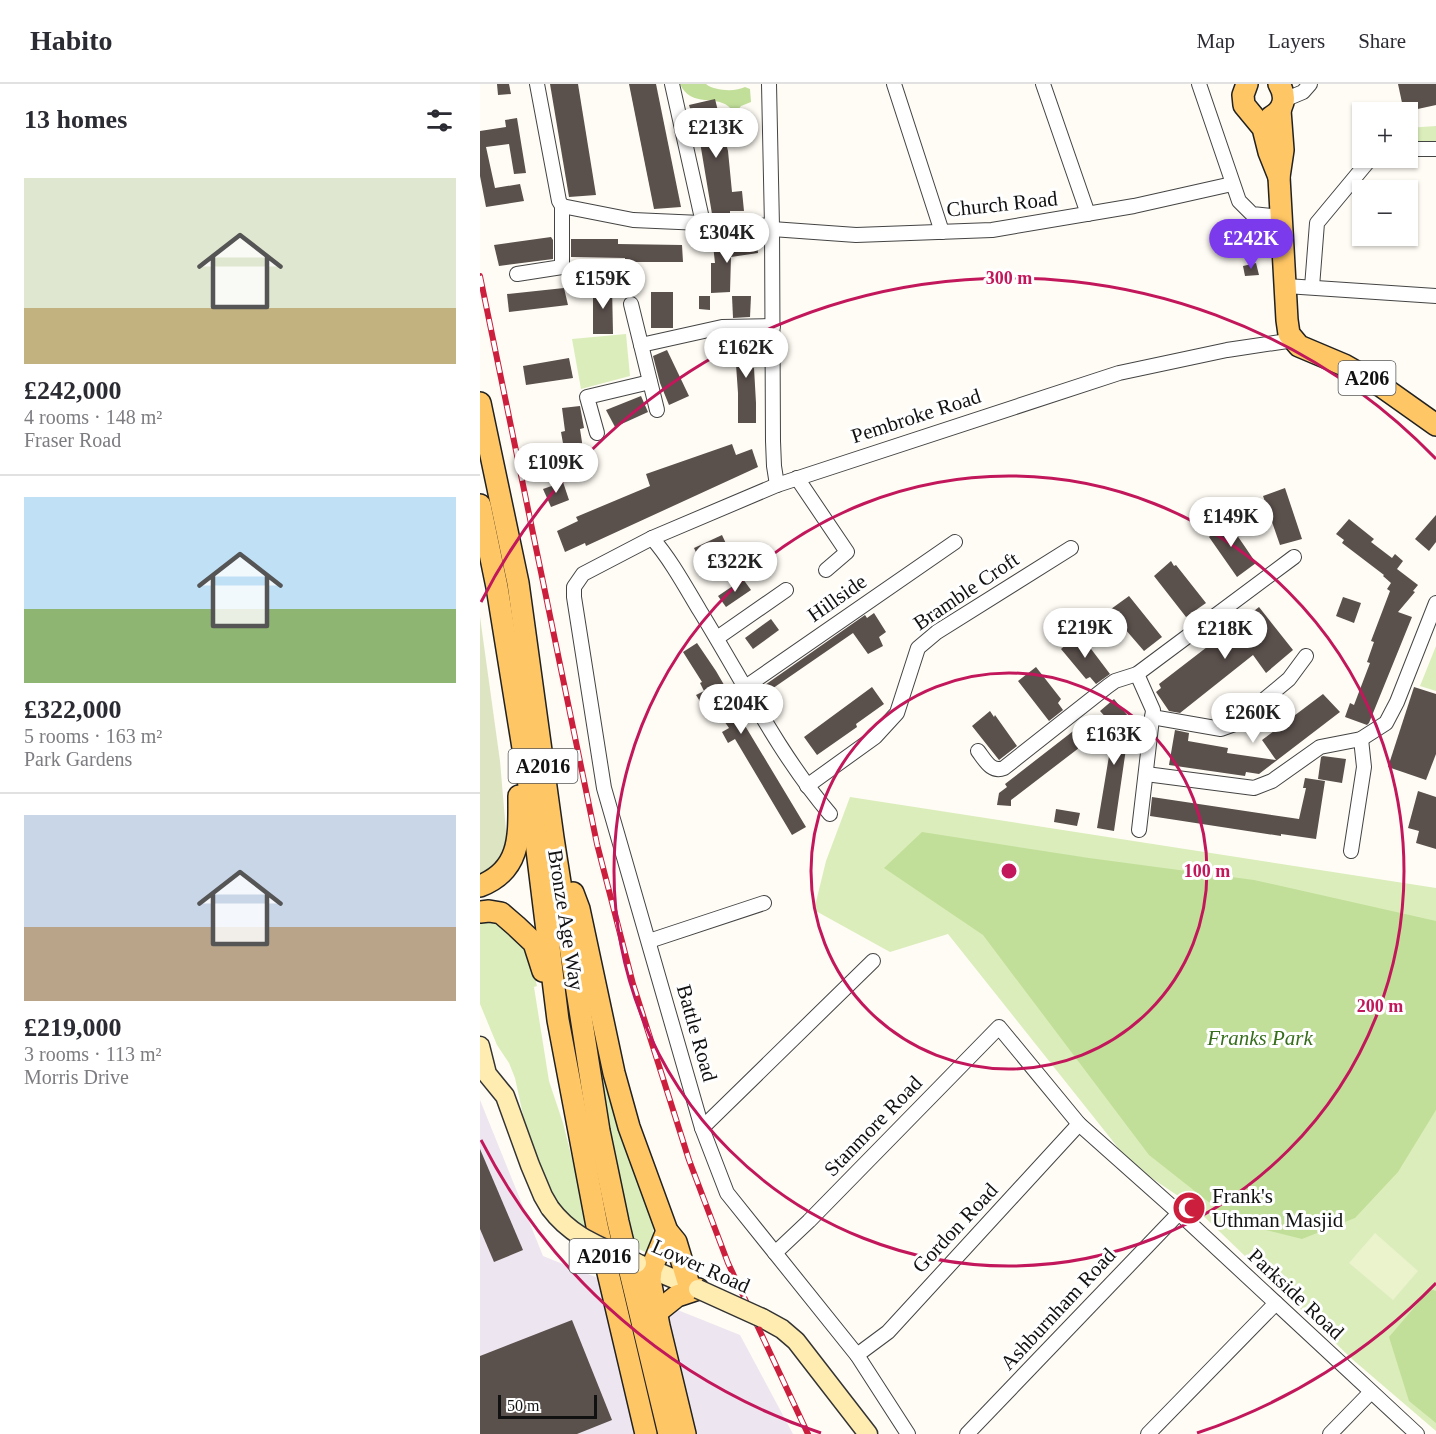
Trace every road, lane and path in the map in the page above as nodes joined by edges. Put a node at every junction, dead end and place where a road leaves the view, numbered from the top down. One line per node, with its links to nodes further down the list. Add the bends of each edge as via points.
1 (537, 84): 16 (street)
2 (672, 84): 19 (street)
3 (769, 84): 20 (street)
4 (894, 84): 21 (street)
5 (1043, 84): 17 (street)
6 (1198, 84): 15 (street)
7 (1247, 84): 10 (main road, via 1243,100)
8 (1310, 84): 9 (street, via 1303,92)
9 (1281, 92): 10 (main road, via 1266,118); 14 (main road, via 1283,150)
10 (1255, 117): 14 (main road, via 1263,128)
11 (1418, 149): 12 (street)
12 (1436, 149)
13 (1363, 168): 24 (street, via 1317,223)
14 (1279, 177): 18 (main road)
15 (1232, 184): 17 (street, Church Road); 18 (street, via 1239,201 1252,214)
16 (562, 206): 19 (street, Church Road, via 633,220); 22 (street, via 562,267)
17 (1088, 214): 21 (street, Church Road, via 993,230)
18 (1281, 218): 23 (main road)
19 (703, 223): 20 (street, Church Road)
20 (772, 228): 21 (street, Church Road, via 856,235); 27 (street)
21 (942, 232)
22 (517, 273)
23 (1286, 286): 24 (street); 28 (main road, via 1289,334)
24 (1312, 287): 25 (street)
25 (1436, 296)
26 (631, 304): 29 (street)
27 (772, 326): 29 (street, via 722,327); 36 (street, via 773,458)
28 (1294, 340): 33 (main road, A206, via 1381,386); 35 (street, Pembroke Road, via 1119,373)
29 (641, 345): 30 (street)
30 (650, 382): 32 (street); 34 (street, via 587,397)
31 (480, 403): 58 (main road, Bronze Age Way / A2016, via 518,583)
32 (657, 410)
33 (1436, 425)
34 (597, 433)
35 (797, 478): 36 (street, Pembroke Road); 42 (street, via 847,552)
36 (777, 485): 38 (street, Pembroke Road)
37 (480, 505): 51 (main road, Bronze Age Way / A2016)
38 (652, 538): 43 (street, Pembroke Road, via 583,574); 46 (street)
39 (955, 542): 49 (street, Hillside)
40 (1071, 548): 55 (street, Bramble Croft, via 918,648 897,713 875,737)
41 (1294, 557): 48 (street)
42 (826, 570)
43 (574, 587): 63 (street, Battle Road, via 604,788)
44 (786, 590): 46 (street)
45 (1436, 603): 52 (street, via 1386,723)
46 (717, 638): 49 (street)
47 (1306, 656): 50 (street, via 1289,679 1235,724 1221,729)
48 (1137, 674): 50 (street, via 1153,710); 53 (street, via 1115,681 1004,768 992,768)
49 (744, 688): 55 (street)
50 (1152, 717): 54 (street)
51 (520, 735): 60 (main road, via 519,833 513,857 503,873); 65 (main road, Bronze Age Way / A2016)
52 (1361, 739): 54 (street, via 1320,747 1272,781 1254,788); 59 (street, via 1365,766)
53 (978, 751)
54 (1146, 774): 57 (street)
55 (807, 786): 56 (street)
56 (831, 814)
57 (1139, 830)
58 (553, 838): 72 (main road, via 579,909 629,1127); 81 (main road, Bronze Age Way / A2016, via 599,1131)
59 (1351, 851)
60 (480, 886)
61 (764, 903): 63 (street)
62 (480, 912): 65 (main road, via 501,914 534,943)
63 (649, 941): 70 (street, Battle Road)
64 (873, 961): 70 (street)
65 (558, 1020): 80 (main road, Bronze Age Way / A2016, via 597,1226)
66 (999, 1027): 69 (street, Parkside Road); 73 (street, Stanmore Road)
67 (480, 1046): 68 (main road, Lower Road)
68 (483, 1075): 74 (main road, Lower Road, bridge, via 505,1096 543,1196 561,1222 586,1240)
69 (1079, 1124): 71 (street, Parkside Road); 78 (street, Gordon Road, via 888,1332)
70 (702, 1128): 73 (street, Battle Road, via 727,1193)
71 (1179, 1213): 76 (street, Parkside Road); 85 (street, Ashburnham Road)
72 (666, 1231): 74 (main road); 75 (main road, via 676,1242)
73 (775, 1253): 78 (street, Battle Road)
74 (644, 1266): 75 (main road, Lower Road); 77 (main road)
75 (693, 1287): 77 (main road); 83 (main road, Lower Road, bridge, via 782,1329 796,1341)
76 (1276, 1303): 79 (street, Parkside Road); 86 (street)
77 (657, 1312): 82 (main road)
78 (856, 1355): 84 (street, Battle Road)
79 (1371, 1392): 87 (street); 88 (street, Parkside Road)
80 (646, 1434)
81 (669, 1434)
82 (685, 1434)
83 (868, 1434)
84 (908, 1434)
85 (967, 1434)
86 (1148, 1434)
87 (1330, 1434)
88 (1417, 1434)

